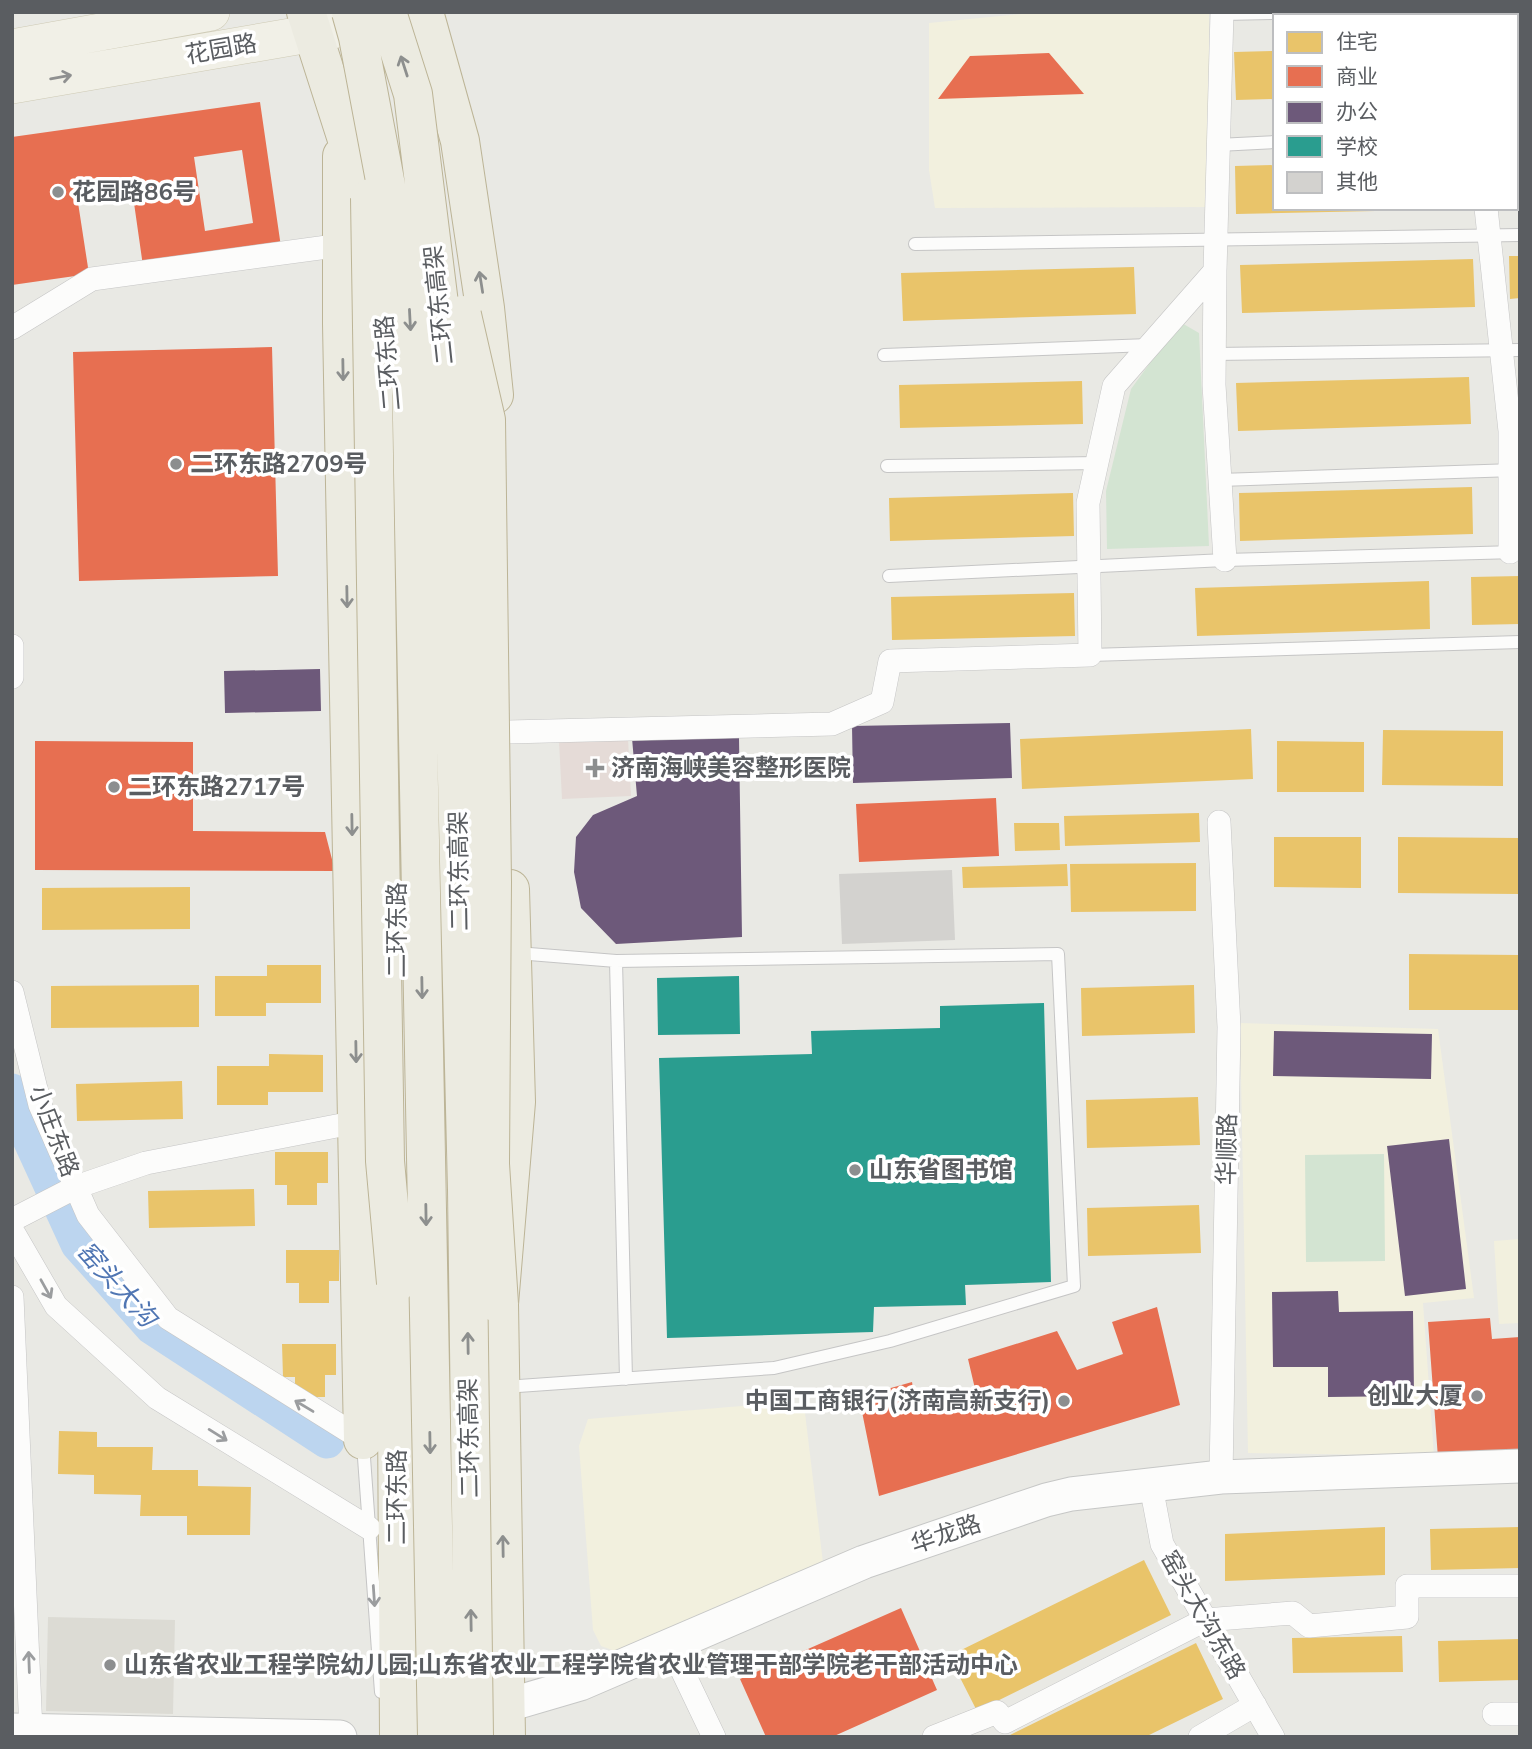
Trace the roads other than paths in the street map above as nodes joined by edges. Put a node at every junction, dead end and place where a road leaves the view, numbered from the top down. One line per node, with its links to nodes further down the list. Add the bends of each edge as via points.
1 (211, 12): 8 (main road, 花园路)
2 (351, 12): 12 (highway, 二环东高架, bridge)
3 (387, 12): 17 (highway, 二环东高架, one-way to 3, bridge, via 413,94)
4 (1325, 12): 6 (lane)
5 (426, 13): 7 (main road, 花园路); 41 (highway, one-way to 5, via 501,469 485,308 460,141); 52 (highway, via 469,407 481,1217)
6 (1222, 13): 15 (street)
7 (309, 22): 10 (main road, 花园路); 13 (highway, 二环东路)
8 (103, 32): 9 (main road, 花园路); 10 (main road)
9 (12, 48)
10 (110, 68): 11 (main road, 花园路, one-way to 10)
11 (12, 85)
12 (368, 91): 50 (highway, bridge, via 384,1161); 71 (highway, 二环东高架, one-way to 71, bridge, via 410,313)
13 (342, 130): 22 (highway, 二环东路); 50 (highway, 二环东路, via 376,221 393,427)
14 (1273, 142): 15 (lane)
15 (1218, 145): 20 (street)
16 (1486, 210): 19 (street)
17 (428, 212): 52 (highway, bridge, via 449,262 486,420 492,882 490,1164); 72 (highway, 二环东高架, one-way to 17, bridge, via 447,368)
18 (1520, 235): 19 (lane)
19 (1487, 237): 20 (lane); 26 (street)
20 (1216, 240): 21 (lane); 23 (street)
21 (915, 244)
22 (342, 245): 24 (street, via 92,279); 46 (highway, 二环东路, one-way to 46)
23 (1215, 271): 25 (street); 27 (street)
24 (12, 328)
25 (1149, 345): 28 (lane); 29 (street, via 1114,386)
26 (1510, 350): 27 (lane); 31 (street)
27 (1214, 354): 32 (street)
28 (884, 355)
29 (1097, 463): 30 (lane); 35 (street, via 1088,503)
30 (887, 466)
31 (1515, 470): 32 (lane); 33 (street)
32 (1220, 480): 34 (street)
33 (1515, 552): 34 (lane)
34 (1225, 559): 35 (lane)
35 (1090, 567): 36 (lane); 39 (street)
36 (889, 576)
37 (1520, 642): 39 (lane)
38 (12, 646): 40 (street)
39 (1090, 655): 41 (street, via 890,661 882,702 832,724)
40 (12, 677)
41 (506, 732): 43 (highway)
42 (1219, 822): 57 (street, 华顺路, via 1229,1027)
43 (511, 952): 44 (lane); 52 (highway, via 516,1102)
44 (615, 961): 53 (lane); 53 (lane, via 1058,954 1074,1286 890,1340 774,1368)
45 (12, 992): 47 (street, 小庄东路, via 40,1105)
46 (357, 1122): 47 (street, via 146,1163); 55 (highway, 二环东路)
47 (76, 1187): 48 (street); 55 (street, 小庄东路, one-way to 47, via 168,1318 88,1215)
48 (12, 1220)
49 (12, 1230): 60 (street, one-way to 60, via 56,1306 157,1398)
50 (396, 1283): 55 (highway, 二环东路, via 391,1379)
51 (12, 1297): 58 (street)
52 (499, 1304): 54 (highway)
53 (626, 1379): 54 (lane)
54 (500, 1387): 67 (highway, one-way to 54)
55 (378, 1433): 60 (highway, 二环东路)
56 (1520, 1466): 57 (main road, 华龙路)
57 (1221, 1477): 59 (main road, 华龙路)
58 (17, 1480): 69 (street, one-way to 58)
59 (1151, 1486): 62 (street, 窑头大沟东路, via 1162,1544); 63 (main road, 华龙路, via 1046,1500 864,1562)
60 (383, 1532): 68 (highway, 二环东路, one-way to 68)
61 (1520, 1586): 62 (street, via 1407,1586 1407,1617 1309,1626 1293,1613)
62 (1205, 1620): 64 (street, 窑头大沟东路); 74 (street, via 1005,1723 998,1712)
63 (670, 1645): 67 (main road, 华龙路); 73 (street)
64 (1255, 1705): 75 (street); 76 (street, 窑头大沟东路)
65 (1494, 1714): 66 (street)
66 (1520, 1714)
67 (506, 1721): 68 (main road, 华龙路)
68 (394, 1727)
69 (22, 1730): 70 (main road)
70 (340, 1737)
71 (437, 1737)
72 (474, 1737)
73 (714, 1737)
74 (934, 1737)
75 (1199, 1737)
76 (1273, 1737)

